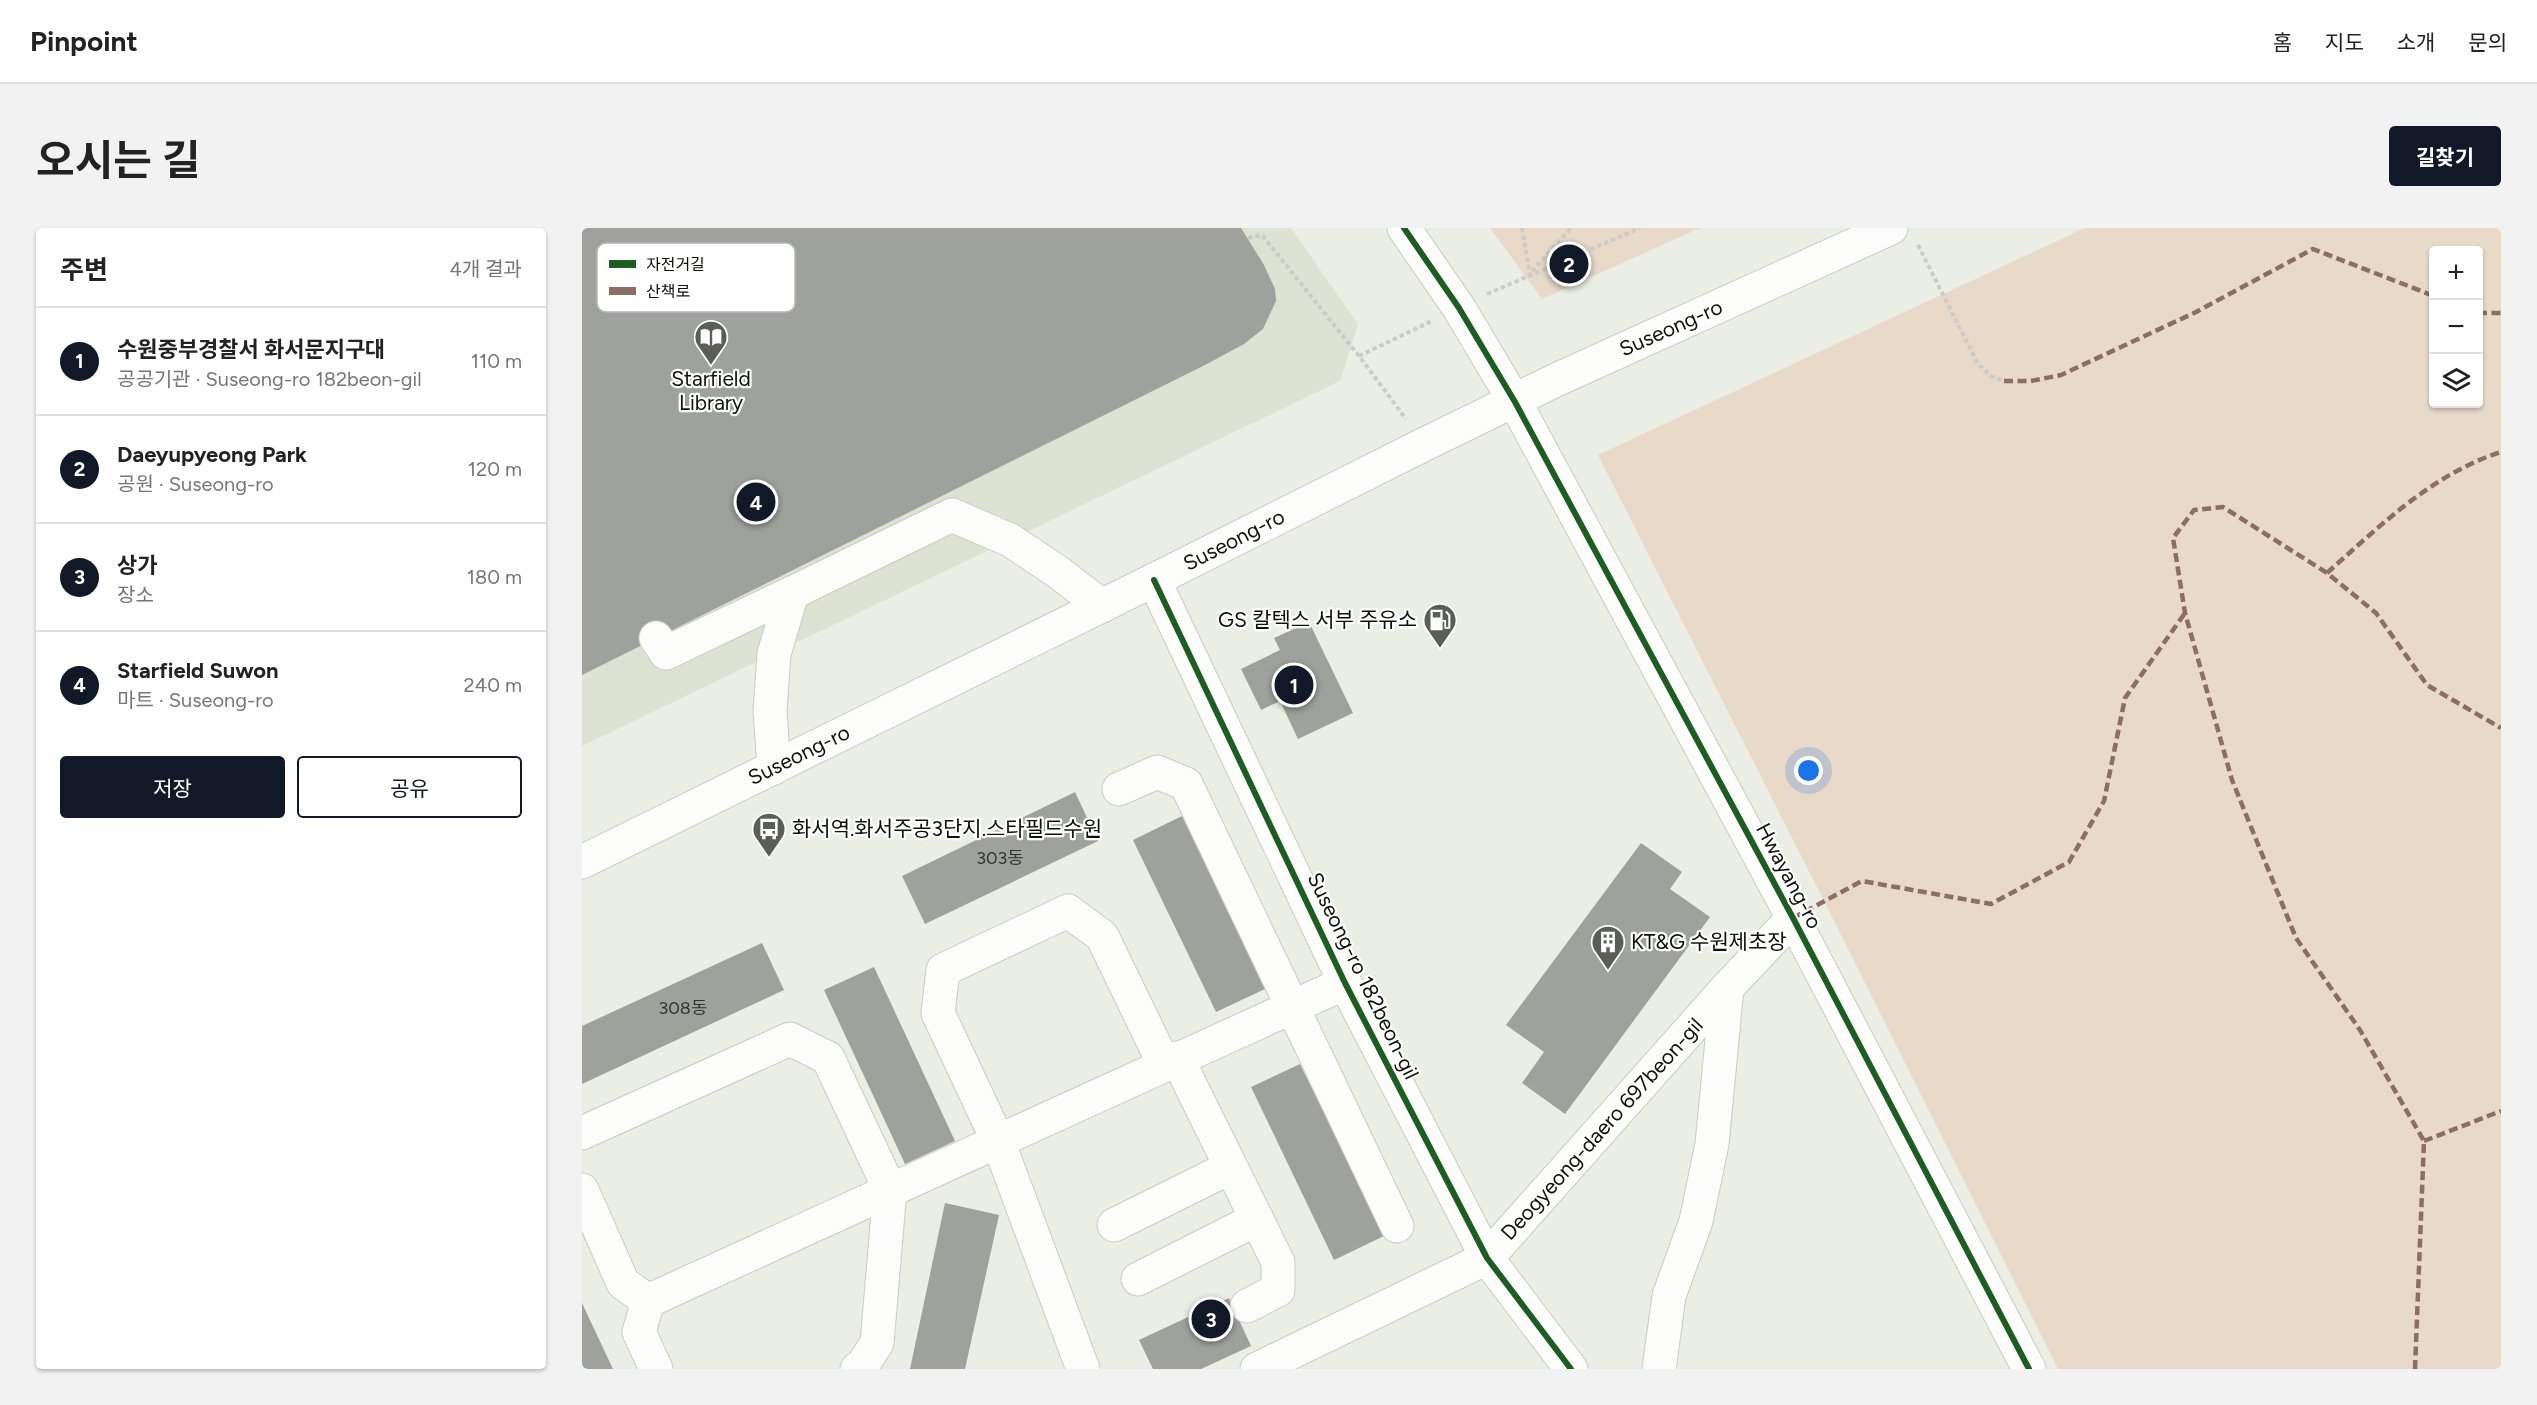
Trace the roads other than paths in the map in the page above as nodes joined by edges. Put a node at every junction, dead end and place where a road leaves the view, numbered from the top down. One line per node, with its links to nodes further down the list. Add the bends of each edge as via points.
1 (1404, 228): 3 (street, Hwayang-ro, via 1459,308)
2 (1903, 233): 3 (street, Suseong-ro, via 1556,380)
3 (1515, 402): 4 (street, Suseong-ro); 11 (street, Hwayang-ro)
4 (1154, 580): 6 (street, Suseong-ro); 12 (street, Suseong-ro 182beon-gil)
5 (792, 593): 6 (street, via 952,515 1010,540); 7 (street, via 666,653); 8 (street, via 774,654 770,711)
6 (1102, 606): 8 (street, Suseong-ro)
7 (656, 638)
8 (774, 768): 10 (street, Suseong-ro)
9 (1119, 789): 14 (street, via 1157,772 1186,784)
10 (582, 862)
11 (1793, 918): 13 (street, Deogyeong-daero 697beon-gil); 34 (street, Hwayang-ro)
12 (1345, 983): 14 (street); 24 (street, Suseong-ro 182beon-gil)
13 (1727, 988): 24 (street, Deogyeong-daero 697beon-gil); 33 (street, via 1712,1144 1696,1221 1669,1296)
14 (1293, 1006): 15 (street); 23 (street)
15 (1170, 1061): 17 (street); 17 (street, via 1102,936 1068,911 943,970 938,1013); 18 (street)
16 (582, 1133): 20 (street, via 790,1039 828,1058)
17 (998, 1141): 20 (street); 30 (street)
18 (1231, 1167): 21 (street); 22 (street)
19 (582, 1190): 26 (street, via 623,1283)
20 (890, 1190): 26 (street); 29 (street, via 877,1343)
21 (1257, 1219): 25 (street); 27 (street, via 1278,1262 1278,1290)
22 (1114, 1225)
23 (1397, 1226)
24 (1487, 1258): 31 (street, Deogyeong-daero 697beon-gil); 32 (street, Suseong-ro 182beon-gil)
25 (1138, 1280)
26 (648, 1301): 28 (street, via 639,1332)
27 (1247, 1306)
28 (656, 1369)
29 (857, 1369)
30 (1083, 1369)
31 (1257, 1369)
32 (1571, 1369)
33 (1659, 1369)
34 (2029, 1369)

